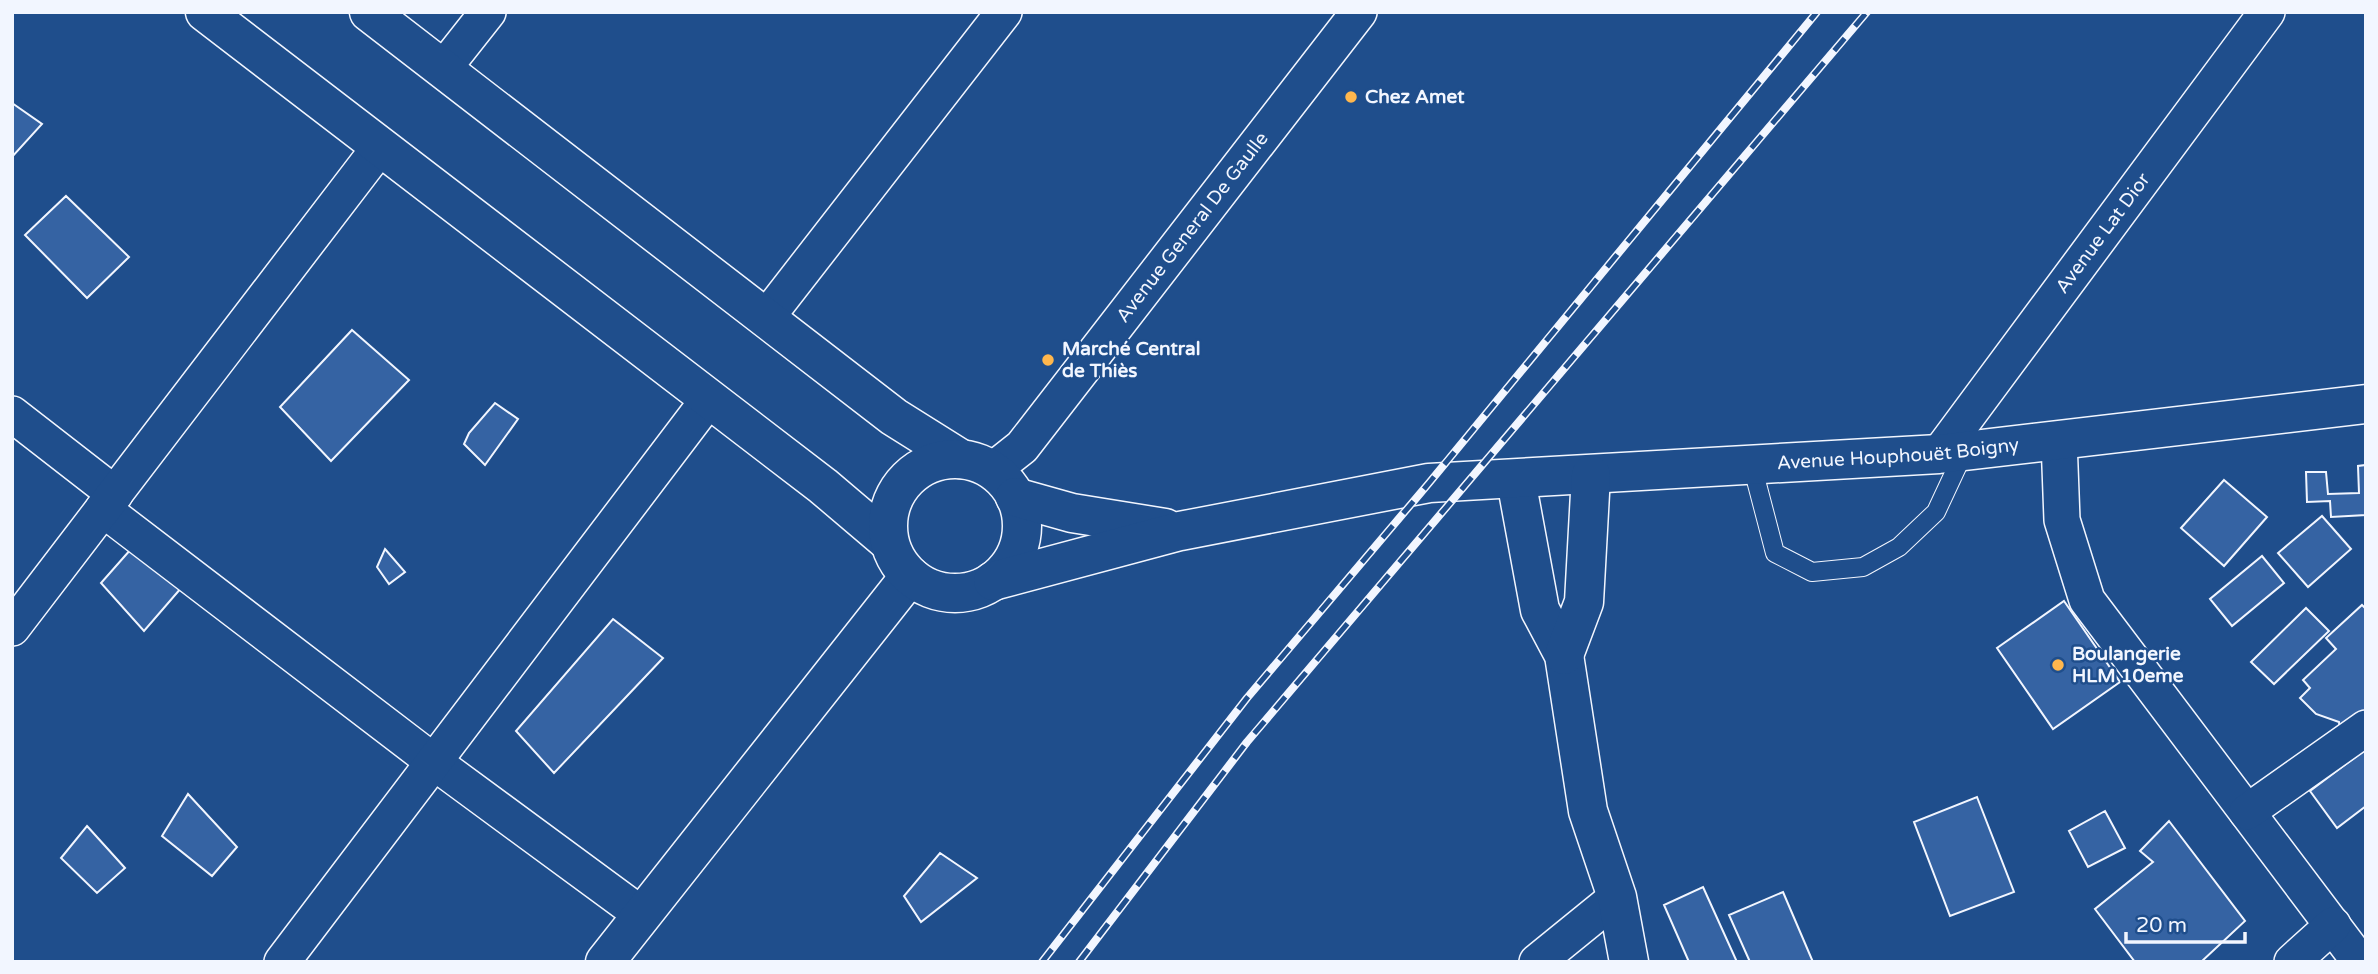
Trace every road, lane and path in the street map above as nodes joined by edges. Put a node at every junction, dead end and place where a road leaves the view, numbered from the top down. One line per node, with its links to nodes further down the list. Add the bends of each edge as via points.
1 (205, 12): 8 (main road)
2 (369, 12): 7 (main road)
3 (488, 12): 7 (street)
4 (1004, 12): 9 (street)
5 (1359, 12): 17 (street, Avenue General De Gaulle, via 1022,447)
6 (2267, 12): 14 (street, Avenue Lat Dior)
7 (443, 69): 9 (main road)
8 (380, 146): 10 (main road); 19 (street)
9 (766, 318): 17 (main road, via 894,417)
10 (709, 399): 21 (main road); 27 (street)
11 (2366, 404): 13 (main road, Avenue Houphouët Boigny)
12 (12, 414): 19 (street)
13 (2059, 440): 14 (main road, Avenue Houphouët Boigny); 28 (street, via 2063,520 2087,600)
14 (1951, 453): 15 (main road, Avenue Houphouët Boigny); 15 (lane, via 1936,512 1899,547 1863,567 1812,572 1775,554)
15 (1752, 465): 16 (main road, Avenue Houphouët Boigny)
16 (1591, 475): 18 (main road, Avenue Houphouët Boigny); 25 (main road, via 1584,602)
17 (990, 476): 20 (main road, via 1072,513); 21 (main road, via 940,461 920,469 892,500); 23 (main road, via 1021,515 1016,552)
18 (1516, 480): 20 (main road, Avenue Houphouët Boigny, via 1429,483); 25 (main road, via 1540,610)
19 (109, 502): 24 (street); 27 (street)
20 (1180, 531): 23 (main road, Avenue Houphouët Boigny)
21 (889, 542): 22 (main road)
22 (909, 576): 23 (main road, via 950,593 972,591); 30 (main road)
23 (993, 581)
24 (12, 628)
25 (1564, 655): 29 (main road, via 1588,811)
26 (2366, 728): 28 (street)
27 (434, 762): 30 (street); 32 (street)
28 (2247, 813): 31 (street)
29 (1618, 897): 34 (street); 35 (main road)
30 (642, 915): 33 (main road)
31 (2333, 925): 36 (street); 37 (street)
32 (282, 962)
33 (605, 962)
34 (1537, 962)
35 (1629, 962)
36 (2292, 962)
37 (2360, 962)

